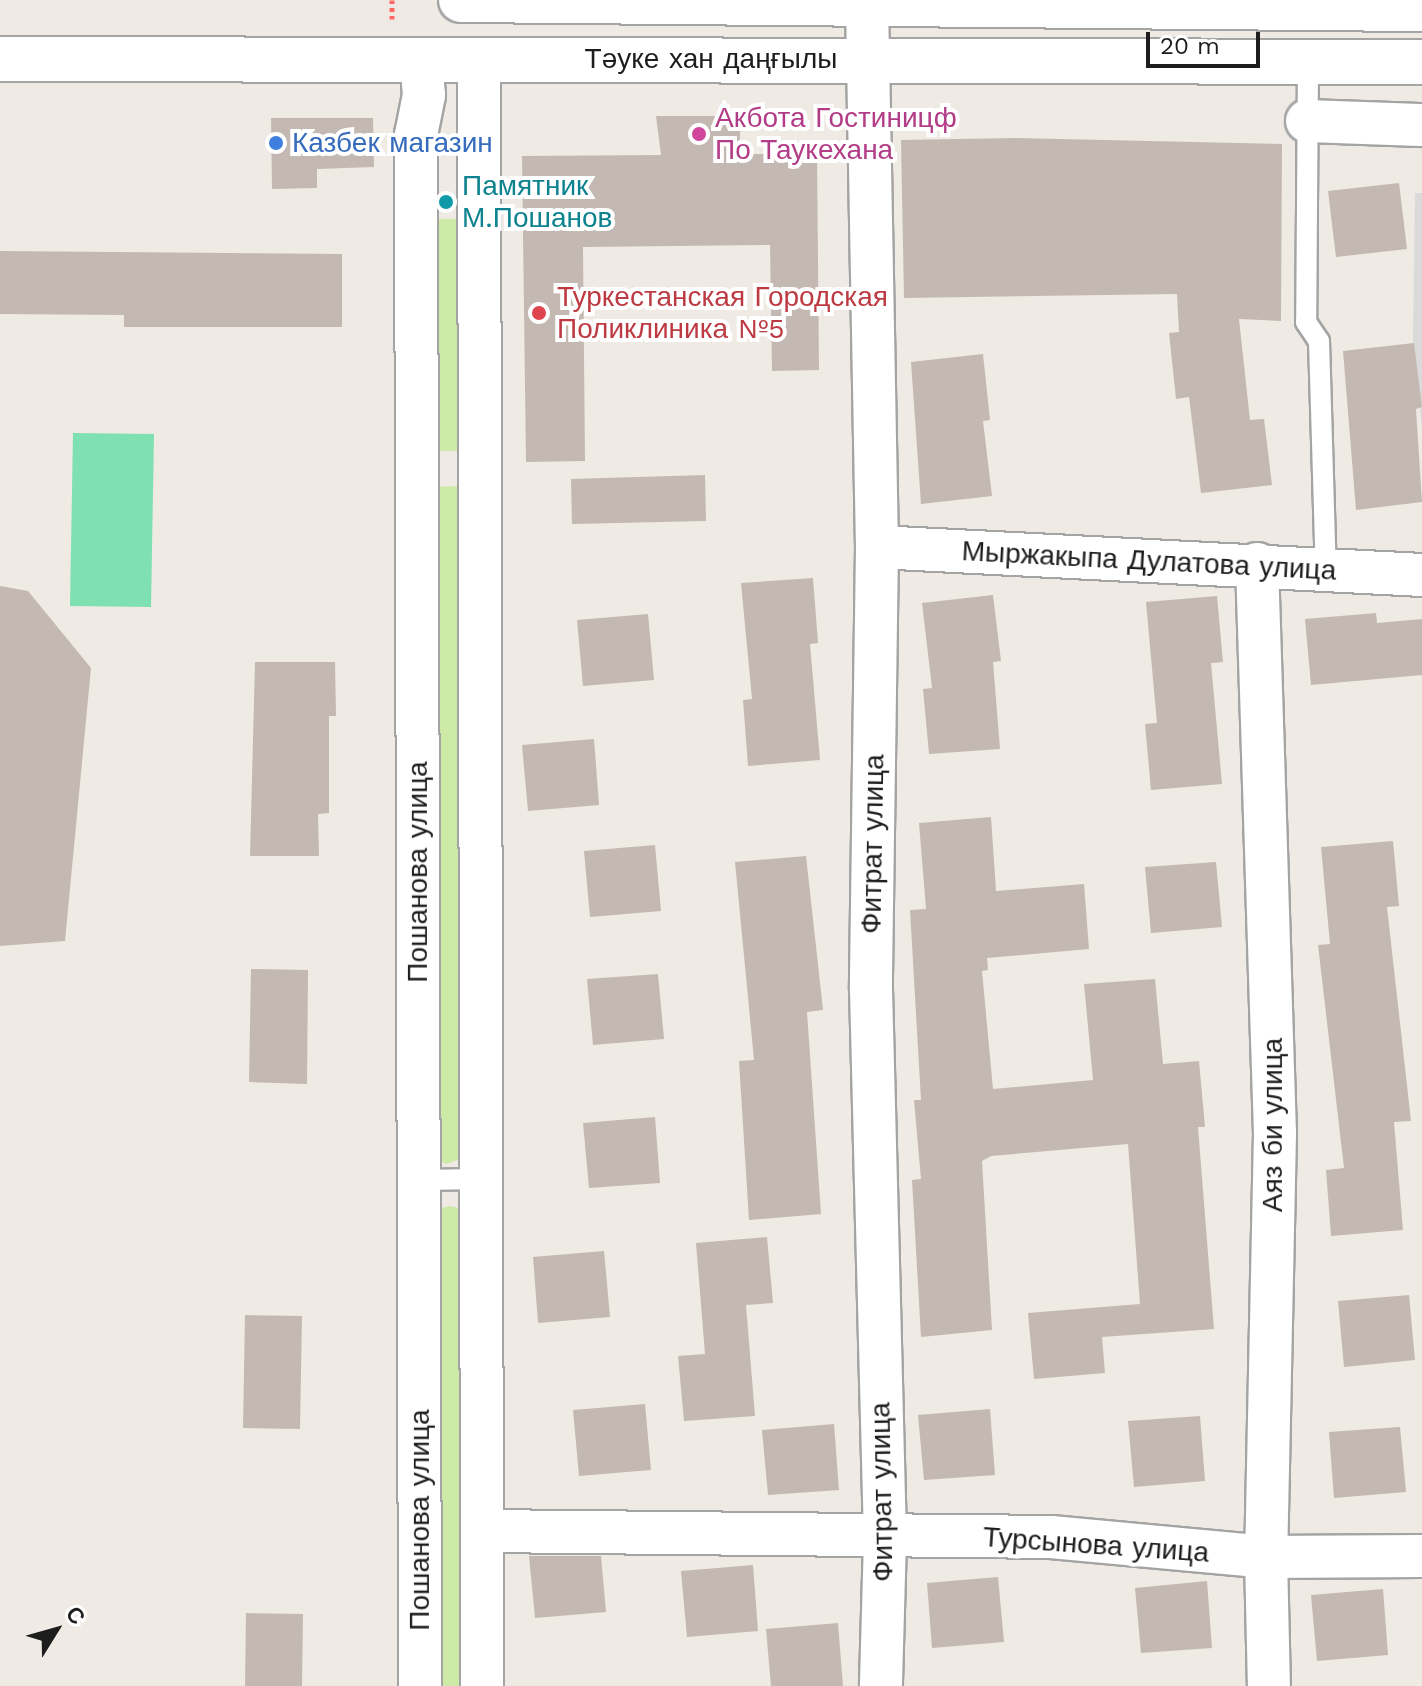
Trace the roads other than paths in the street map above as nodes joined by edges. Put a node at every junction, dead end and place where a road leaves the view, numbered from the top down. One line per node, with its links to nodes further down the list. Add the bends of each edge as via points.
1 (461, 0): 2 (street, Тәуке хан даңғылы)
2 (867, 3): 3 (street, Тәуке хан даңғылы); 7 (street, Фитрат улица)
3 (1422, 9)
4 (0, 59): 5 (street, Тәуке хан даңғылы)
5 (421, 59): 6 (street, Тәуке хан даңғылы); 17 (street, Пошанова улица, via 424,95 416,135)
6 (479, 59): 7 (street, Тәуке хан даңғылы); 16 (street)
7 (871, 59): 8 (street, Тәуке хан даңғылы); 12 (street, Фитрат улица)
8 (1308, 62): 9 (street, Тәуке хан даңғылы); 10 (lane)
9 (1422, 62)
10 (1307, 121): 11 (street); 14 (lane, via 1306,322 1319,341)
11 (1420, 125)
12 (877, 547): 13 (street, Мыржакыпа Дулатова улица); 19 (street, Фитрат улица, via 871,989)
13 (1257, 564): 14 (street, Мыржакыпа Дулатова улица); 21 (street, Аяз би улица, via 1275,1133)
14 (1326, 571): 15 (street, Мыржакыпа Дулатова улица)
15 (1422, 575)
16 (481, 1179): 17 (lane); 18 (street)
17 (419, 1180): 22 (street, Пошанова улица)
18 (482, 1531): 19 (street, Турсынова улица); 23 (street)
19 (885, 1539): 21 (street, Турсынова улица, via 1051,1537); 24 (street, Фитрат улица)
20 (1422, 1556): 21 (street, Турсынова улица)
21 (1266, 1557): 25 (street, Аяз би улица)
22 (420, 1686)
23 (482, 1686)
24 (881, 1686)
25 (1269, 1686)

